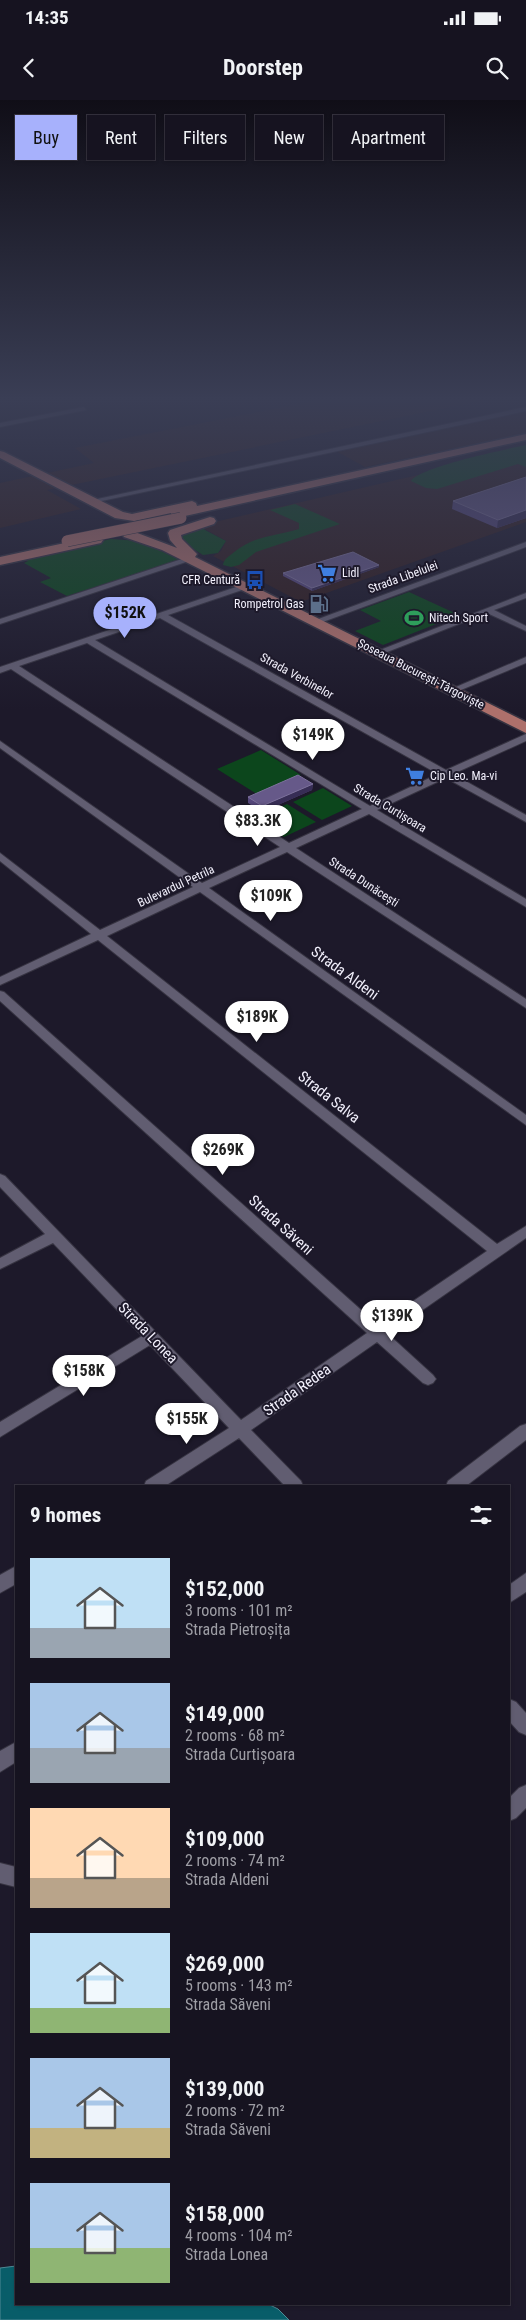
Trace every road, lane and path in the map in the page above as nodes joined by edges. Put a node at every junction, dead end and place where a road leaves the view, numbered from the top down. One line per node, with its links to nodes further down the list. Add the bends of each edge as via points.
1 (91, 503): 9 (main road)
2 (93, 504): 5 (main road, via 128,513)
3 (93, 504): 6 (main road)
4 (224, 504): 5 (main road)
5 (180, 513): 6 (main road); 12 (main road, bridge)
6 (131, 517): 9 (main road); 10 (main road, Șoseaua București-Târgoviște, via 151,522)
7 (226, 517): 8 (main road)
8 (208, 521): 10 (main road); 16 (main road, via 174,533 176,540)
9 (101, 522): 11 (main road, via 110,530); 12 (main road)
10 (151, 529): 11 (main road); 16 (main road, Șoseaua București-Târgoviște)
11 (126, 534): 16 (main road, Șoseaua București-Târgoviște); 17 (main road)
12 (63, 538): 14 (main road); 15 (main road)
13 (526, 544): 24 (street, Strada Libelulei)
14 (0, 551)
15 (0, 556)
16 (191, 556): 18 (main road, Șoseaua București-Târgoviște); 24 (main road, Șoseaua București-Târgoviște); 25 (street)
17 (0, 561)
18 (242, 586): 23 (street); 24 (main road, Șoseaua București-Târgoviște)
19 (526, 595): 20 (street)
20 (515, 599): 21 (street); 22 (street)
21 (526, 604)
22 (487, 610): 26 (street); 28 (street)
23 (161, 615): 27 (street); 37 (street, Strada Verbinelor)
24 (317, 621): 28 (main road, Șoseaua București-Târgoviște)
25 (0, 622)
26 (526, 629)
27 (88, 640): 30 (street); 38 (street, Strada Curtișoara)
28 (379, 652): 33 (main road, Șoseaua București-Târgoviște)
29 (526, 660): 33 (street)
30 (12, 666): 32 (street); 40 (street, Strada Dunăcești)
31 (526, 666): 33 (street)
32 (0, 670)
33 (456, 692): 34 (main road, Șoseaua București-Târgoviște)
34 (526, 728)
35 (526, 737): 37 (street, Bulevardul Petrila)
36 (0, 744): 42 (street, Strada Aldeni)
37 (446, 774): 38 (street, Bulevardul Petrila); 39 (street, Strada Verbinelor)
38 (369, 810): 40 (street, Bulevardul Petrila); 43 (street, Strada Curtișoara)
39 (526, 819)
40 (288, 847): 42 (street, Bulevardul Petrila); 47 (street, Strada Dunăcești)
41 (0, 856): 44 (street, Strada Salva)
42 (201, 888): 44 (street, Bulevardul Petrila); 48 (street, Strada Aldeni)
43 (526, 904)
44 (99, 935): 45 (street, Bulevardul Petrila); 52 (street, Strada Salva)
45 (0, 982)
46 (0, 996): 54 (street, Strada Săveni)
47 (526, 1004)
48 (526, 1121)
49 (0, 1179): 51 (street, Strada Lonea)
50 (526, 1231): 52 (street, Strada Redea)
51 (54, 1236): 53 (street); 55 (street, Strada Lonea)
52 (497, 1251): 54 (street, Strada Redea)
53 (0, 1264)
54 (378, 1334): 56 (street, Strada Săveni); 57 (street, Strada Redea)
55 (152, 1337): 57 (street, Strada Lonea); 58 (street)
56 (428, 1378)
57 (240, 1429): 60 (street, Strada Redea); 61 (street, Strada Lonea)
58 (0, 1430)
59 (526, 1431): 62 (street)
60 (154, 1485)
61 (294, 1485)
62 (455, 1485)
63 (15, 1575): 65 (street)
64 (526, 1581): 66 (street)
65 (0, 1585)
66 (510, 1594)
67 (510, 1709): 68 (street)
68 (526, 1726)
69 (15, 1753): 70 (street)
70 (0, 1763)
71 (526, 1795): 72 (street)
72 (510, 1810)
73 (0, 1873): 74 (street)
74 (15, 1877)

